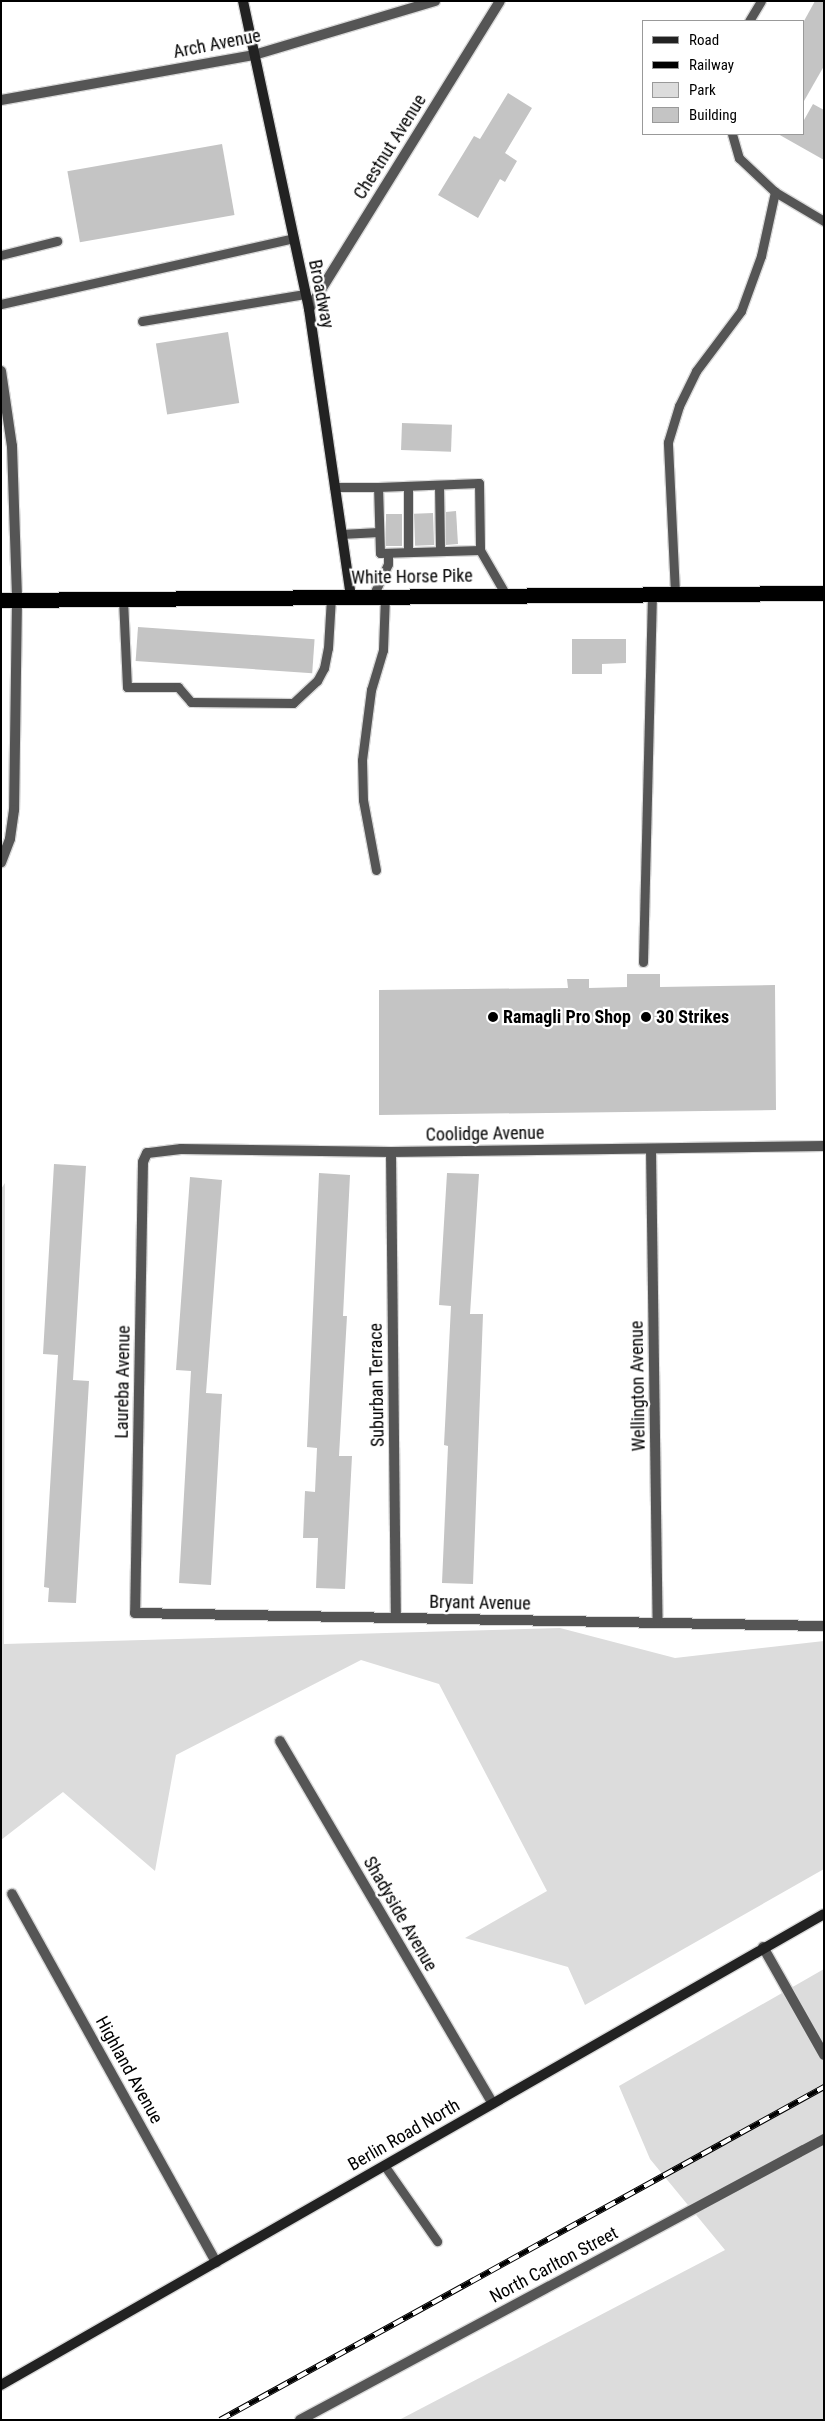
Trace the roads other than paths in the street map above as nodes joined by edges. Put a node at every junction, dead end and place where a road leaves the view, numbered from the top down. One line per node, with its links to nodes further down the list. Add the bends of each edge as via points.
1 (243, 1): 6 (street, Broadway)
2 (435, 1): 6 (street, Arch Avenue)
3 (500, 1): 16 (street, Chestnut Avenue)
4 (761, 1): 5 (lane)
5 (750, 20)
6 (254, 55): 7 (street, Arch Avenue); 11 (street, Broadway)
7 (1, 100)
8 (732, 135): 9 (lane, via 739,158)
9 (775, 192): 10 (lane); 30 (lane, via 761,256 740,312 696,371 679,406 668,442 675,593)
10 (824, 221)
11 (294, 238): 14 (street, Broadway); 15 (lane)
12 (57, 241): 13 (lane)
13 (1, 255)
14 (305, 294): 16 (street, Broadway); 17 (lane)
15 (1, 304)
16 (308, 309): 21 (street, Broadway)
17 (142, 321)
18 (1, 371): 37 (street, via 12,446)
19 (439, 485): 20 (lane); 25 (lane, via 479,483); 26 (lane)
20 (408, 486): 22 (lane); 27 (lane)
21 (334, 487): 22 (lane); 24 (street, Broadway)
22 (378, 487): 23 (lane)
23 (379, 532): 24 (lane); 28 (lane, via 380,553)
24 (342, 534): 32 (street, Broadway)
25 (480, 550): 26 (lane); 31 (lane)
26 (440, 551): 27 (lane)
27 (408, 552): 28 (lane)
28 (388, 553): 33 (lane)
29 (824, 592): 30 (highway, White Horse Pike)
30 (651, 594): 31 (highway, White Horse Pike); 40 (lane)
31 (506, 595): 33 (highway, White Horse Pike)
32 (351, 596): 33 (highway, White Horse Pike); 34 (highway, White Horse Pike)
33 (379, 596): 39 (lane, via 383,650 372,690 362,760 364,800)
34 (331, 598): 35 (highway, White Horse Pike); 35 (lane, via 324,668 317,681 293,703 191,702 178,687 127,687)
35 (124, 599): 37 (highway, White Horse Pike)
36 (1, 600): 37 (highway, White Horse Pike)
37 (17, 600): 38 (street, via 14,810 10,839)
38 (1, 862)
39 (376, 870)
40 (643, 962)
41 (824, 1146): 42 (street, Coolidge Avenue)
42 (650, 1149): 44 (street, Coolidge Avenue); 47 (street, Wellington Avenue)
43 (148, 1152): 44 (street, Coolidge Avenue, via 181,1149); 45 (street, Laureba Avenue, via 143,1162)
44 (391, 1152): 46 (street, Suburban Terrace)
45 (135, 1613): 46 (street, Bryant Avenue)
46 (396, 1618): 47 (street, Bryant Avenue)
47 (658, 1621): 48 (street, Bryant Avenue)
48 (824, 1626)
49 (280, 1741): 54 (street, Shadyside Avenue)
50 (12, 1894): 58 (street, Highland Avenue)
51 (824, 1914): 52 (street, Berlin Road North)
52 (763, 1947): 53 (street); 54 (street, Berlin Road North)
53 (824, 2055)
54 (492, 2103): 56 (street, Berlin Road North)
55 (824, 2139): 60 (street, North Carlton Street)
56 (384, 2165): 57 (lane); 58 (street, Berlin Road North)
57 (437, 2241)
58 (216, 2262): 59 (street, Berlin Road North)
59 (1, 2385)
60 (300, 2420)

